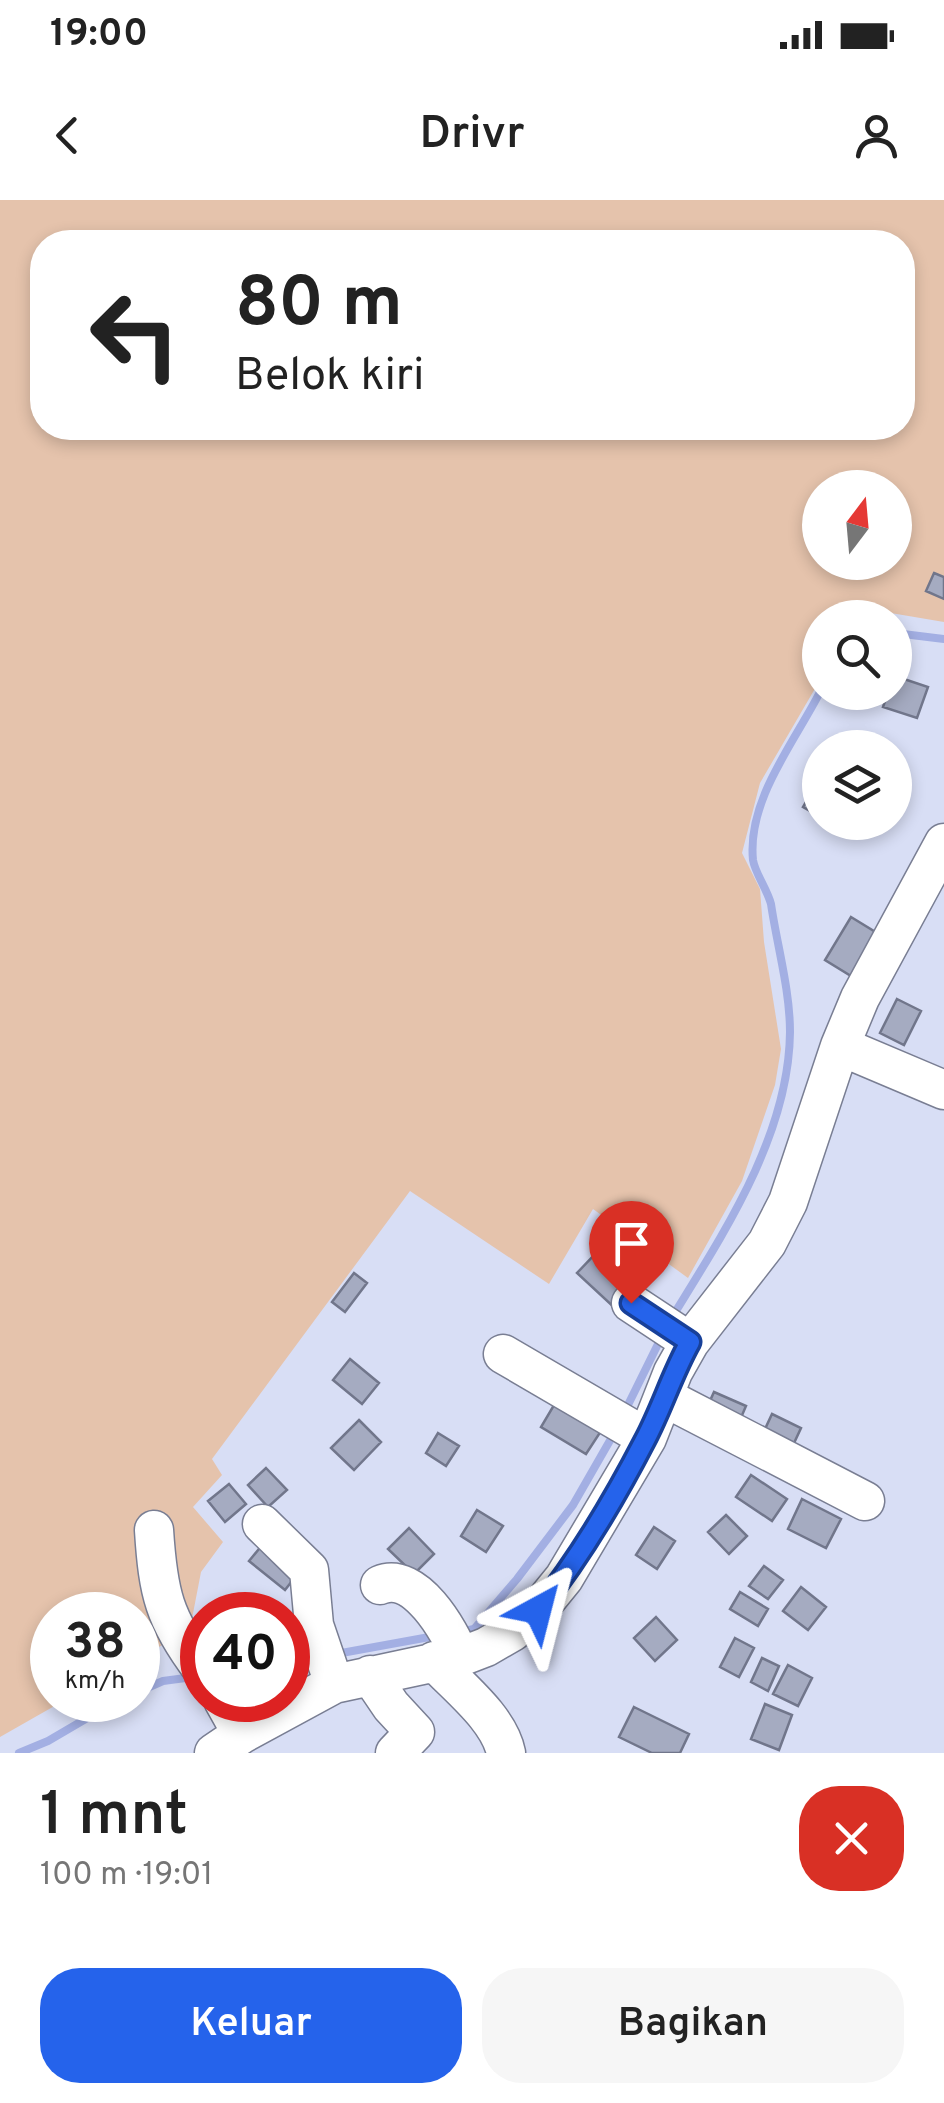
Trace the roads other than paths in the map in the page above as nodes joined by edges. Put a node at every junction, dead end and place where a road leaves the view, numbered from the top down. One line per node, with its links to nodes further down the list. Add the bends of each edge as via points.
1 (944, 843): 2 (street)
2 (840, 1046): 3 (street); 5 (street, via 788,1202 767,1243 660,1323)
3 (944, 1090)
4 (503, 1354): 6 (street)
5 (664, 1398): 6 (street); 7 (street)
6 (635, 1431): 12 (street, via 564,1578 538,1610 486,1647)
7 (865, 1501)
8 (262, 1524): 13 (street, via 309,1570)
9 (154, 1530): 11 (street, via 157,1580)
10 (380, 1585): 12 (street, via 398,1583 418,1596)
11 (180, 1639)
12 (448, 1646): 13 (street); 17 (street)
13 (337, 1666): 15 (street); 16 (street, via 415,1732)
14 (229, 1722): 15 (street)
15 (236, 1747)
16 (395, 1753)
17 (506, 1753)

